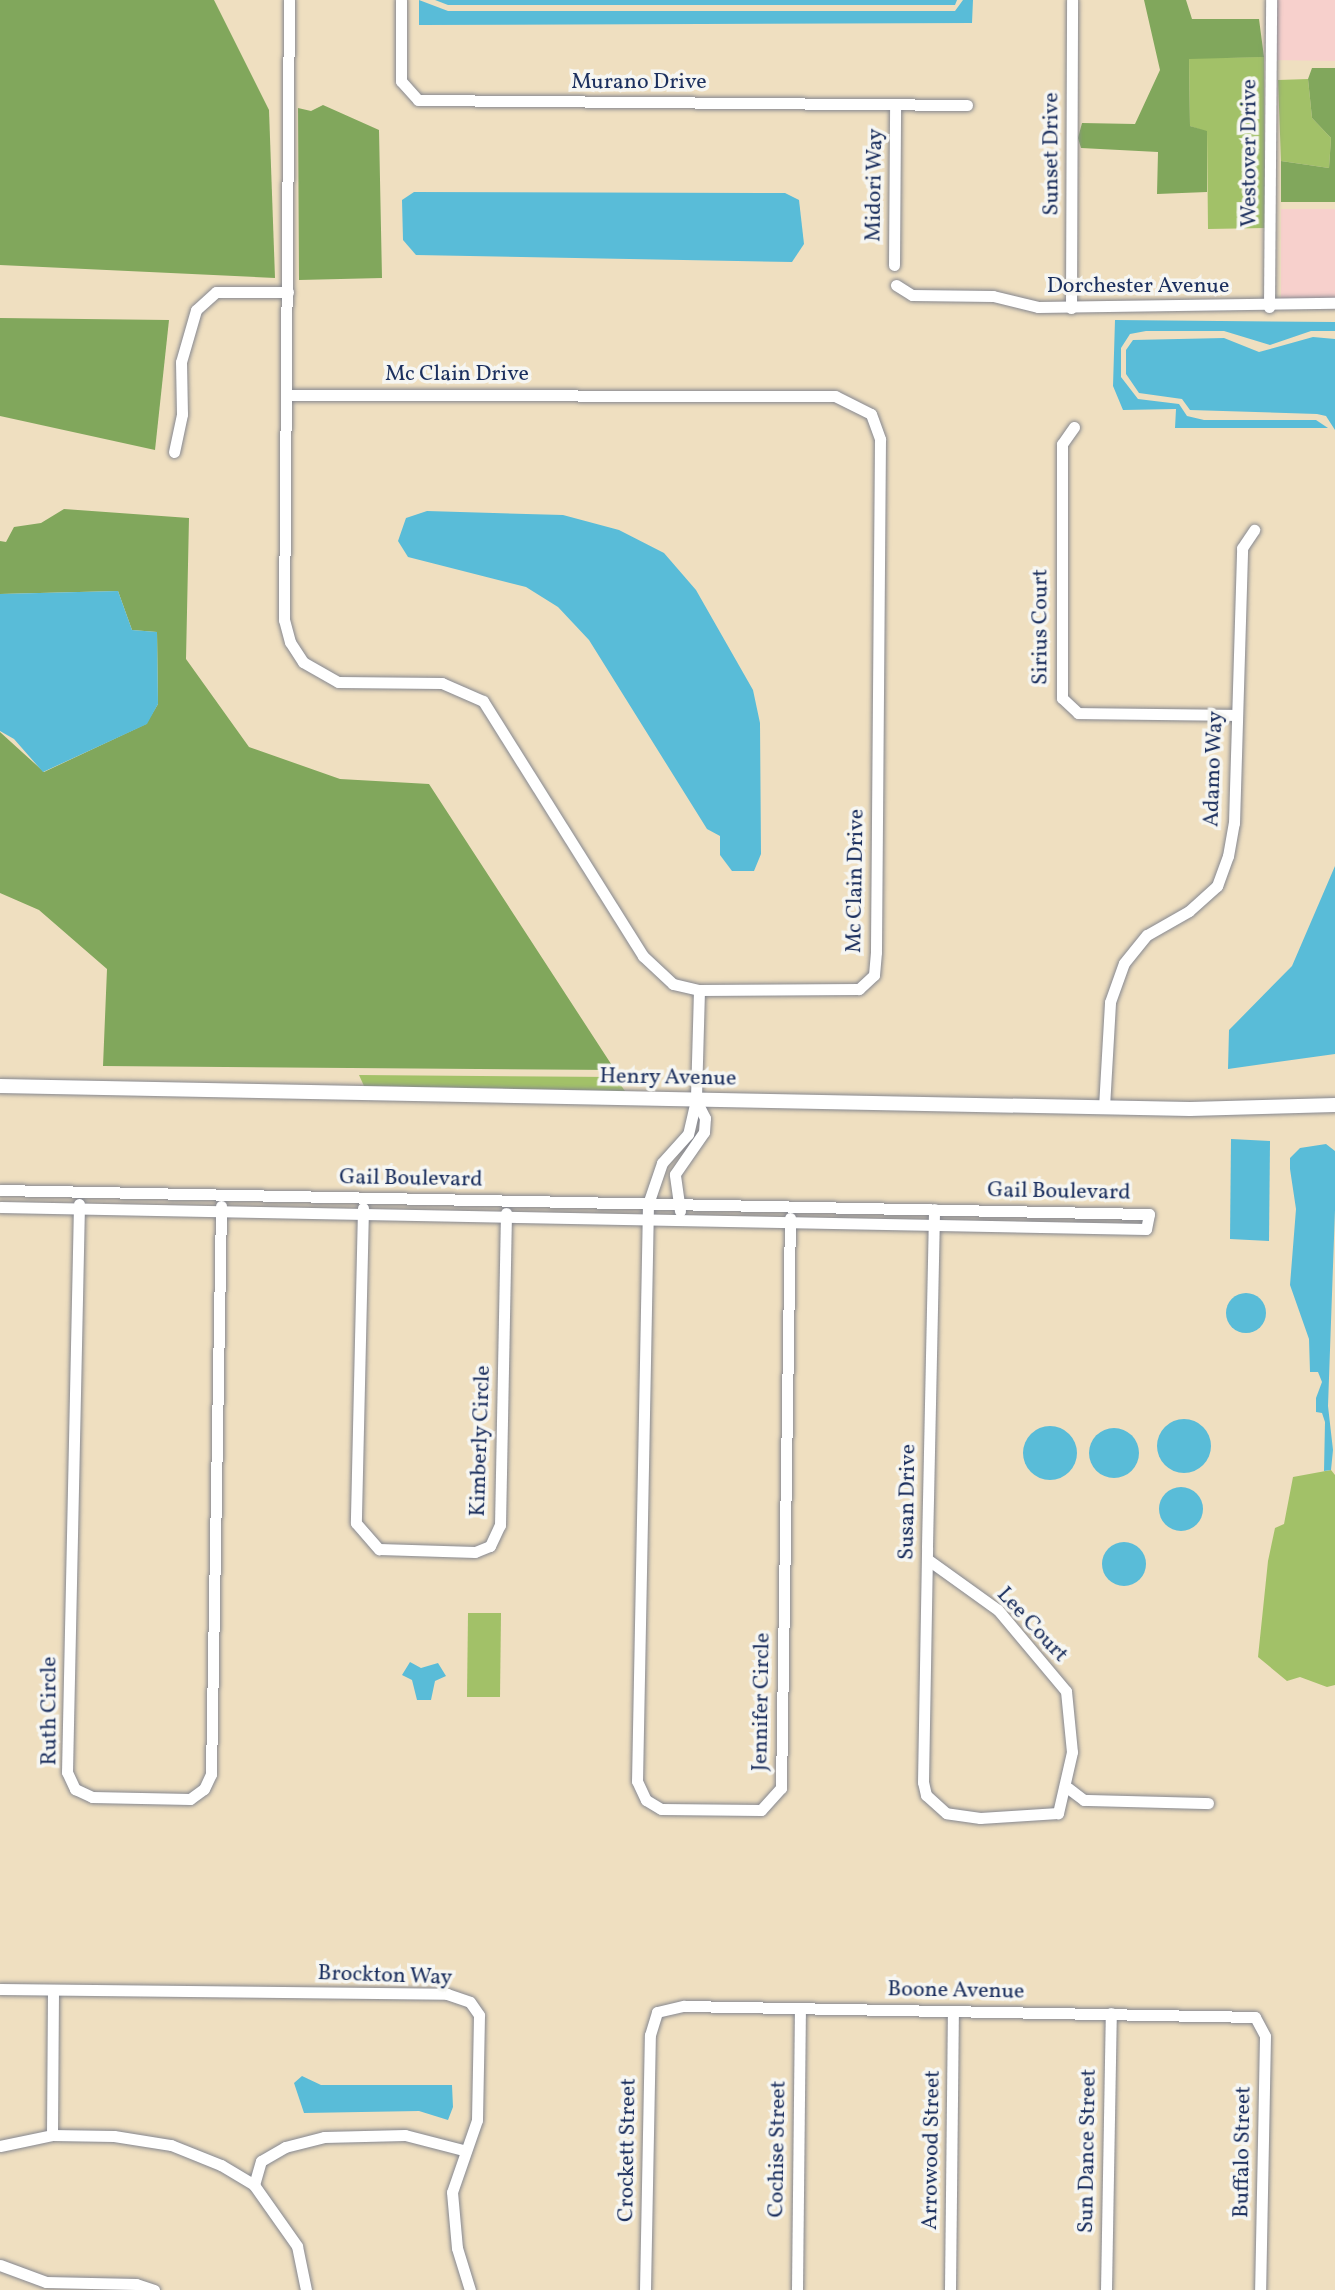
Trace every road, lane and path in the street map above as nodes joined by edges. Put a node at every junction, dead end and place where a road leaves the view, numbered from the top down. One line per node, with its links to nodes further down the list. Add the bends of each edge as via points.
1 (289, 0): 9 (street, Mc Clain Drive)
2 (401, 0): 5 (street, Murano Drive, via 401,81 418,100)
3 (1072, 0): 12 (street, Sunset Drive)
4 (1271, 0): 11 (street, Westover Drive)
5 (895, 105): 6 (street, Murano Drive); 7 (street, Midori Way)
6 (967, 105)
7 (894, 265)
8 (896, 285): 12 (street, Dorchester Avenue, via 912,295 993,296 1038,307)
9 (288, 292): 13 (street, Mc Clain Drive); 15 (street, via 216,292 196,310 181,362 182,414)
10 (1335, 303): 11 (street, Dorchester Avenue)
11 (1269, 307): 12 (street, Dorchester Avenue)
12 (1071, 308)
13 (287, 395): 18 (street, Mc Clain Drive, via 284,620 303,662 338,682 442,683 483,701 643,956 673,984); 18 (street, Mc Clain Drive, via 835,396 871,414 880,439 874,975 859,989 844,991)
14 (1074, 427): 17 (street, Sirius Court, via 1062,444 1062,698 1078,713)
15 (174, 452)
16 (1254, 530): 17 (street, Adamo Way, via 1242,548)
17 (1236, 715): 22 (street, Adamo Way, via 1234,823 1228,856 1217,886 1189,911 1147,935 1124,963 1110,1002)
18 (699, 990): 20 (street)
19 (0, 1086): 20 (street, Henry Avenue)
20 (696, 1100): 22 (street, Henry Avenue); 28 (street, Jennifer Circle, via 688,1134 662,1163); 29 (street, via 705,1118 704,1132 675,1174)
21 (1335, 1105): 22 (street, Henry Avenue)
22 (1104, 1107)
23 (0, 1190): 24 (street, Gail Boulevard)
24 (79, 1193): 25 (street, Gail Boulevard); 31 (street, Ruth Circle)
25 (221, 1197): 26 (street, Gail Boulevard); 34 (street, Ruth Circle)
26 (363, 1199): 27 (street, Gail Boulevard); 35 (street, Kimberly Circle)
27 (506, 1201): 28 (street, Gail Boulevard); 36 (street, Kimberly Circle)
28 (648, 1204): 29 (street, Gail Boulevard); 37 (street, Jennifer Circle)
29 (678, 1205): 32 (street, Gail Boulevard); 38 (street)
30 (0, 1207): 31 (street, Gail Boulevard)
31 (79, 1208): 34 (street, Gail Boulevard); 34 (street, Ruth Circle, via 67,1772 75,1789 106,1798 190,1799 204,1789 211,1774)
32 (790, 1208): 33 (street, Gail Boulevard); 39 (street, Jennifer Circle)
33 (934, 1209): 40 (street, Susan Drive); 40 (street, Gail Boulevard, via 1149,1214 1146,1229)
34 (221, 1212): 35 (street, Gail Boulevard)
35 (362, 1215): 36 (street, Gail Boulevard); 36 (street, Kimberly Circle, via 356,1523 379,1549 475,1552 490,1546 500,1525)
36 (506, 1217): 37 (street, Gail Boulevard)
37 (648, 1221): 38 (street, Gail Boulevard); 39 (street, Jennifer Circle, via 637,1781 646,1800 661,1809 761,1810 781,1788)
38 (682, 1221): 39 (street, Gail Boulevard)
39 (790, 1224): 40 (street, Gail Boulevard)
40 (933, 1225): 41 (street, Susan Drive)
41 (927, 1559): 42 (street, Lee Court, via 998,1610 1066,1691 1072,1752); 42 (street, Susan Drive, via 926,1795 946,1813 980,1818 1058,1813)
42 (1068, 1788): 43 (street, via 1084,1800)
43 (1208, 1803)
44 (0, 1989): 45 (street, Brockton Way)
45 (53, 1991): 51 (street); 53 (street, Brockton Way, via 447,1994 470,2002 479,2015 477,2120)
46 (800, 2008): 47 (street, Boone Avenue); 48 (street, Boone Avenue, via 684,2006); 60 (street, Cochise Street)
47 (953, 2011): 49 (street, Boone Avenue); 61 (street, Arrowood Street)
48 (657, 2012): 59 (street, Crockett Street, via 650,2035)
49 (1111, 2013): 50 (street, Boone Avenue); 62 (street, Sun Dance Street)
50 (1255, 2017): 63 (street, Buffalo Street, via 1265,2036)
51 (52, 2135): 52 (street); 54 (street, via 171,2145)
52 (0, 2146)
53 (463, 2150): 54 (street, via 405,2135 324,2137 285,2147 261,2161); 58 (street, Brockton Way, via 452,2192 457,2248)
54 (254, 2185): 57 (street, via 297,2246)
55 (0, 2265): 56 (street, via 46,2282 136,2284)
56 (154, 2290)
57 (306, 2290)
58 (470, 2290)
59 (645, 2290)
60 (797, 2290)
61 (950, 2290)
62 (1106, 2290)
63 (1260, 2290)

